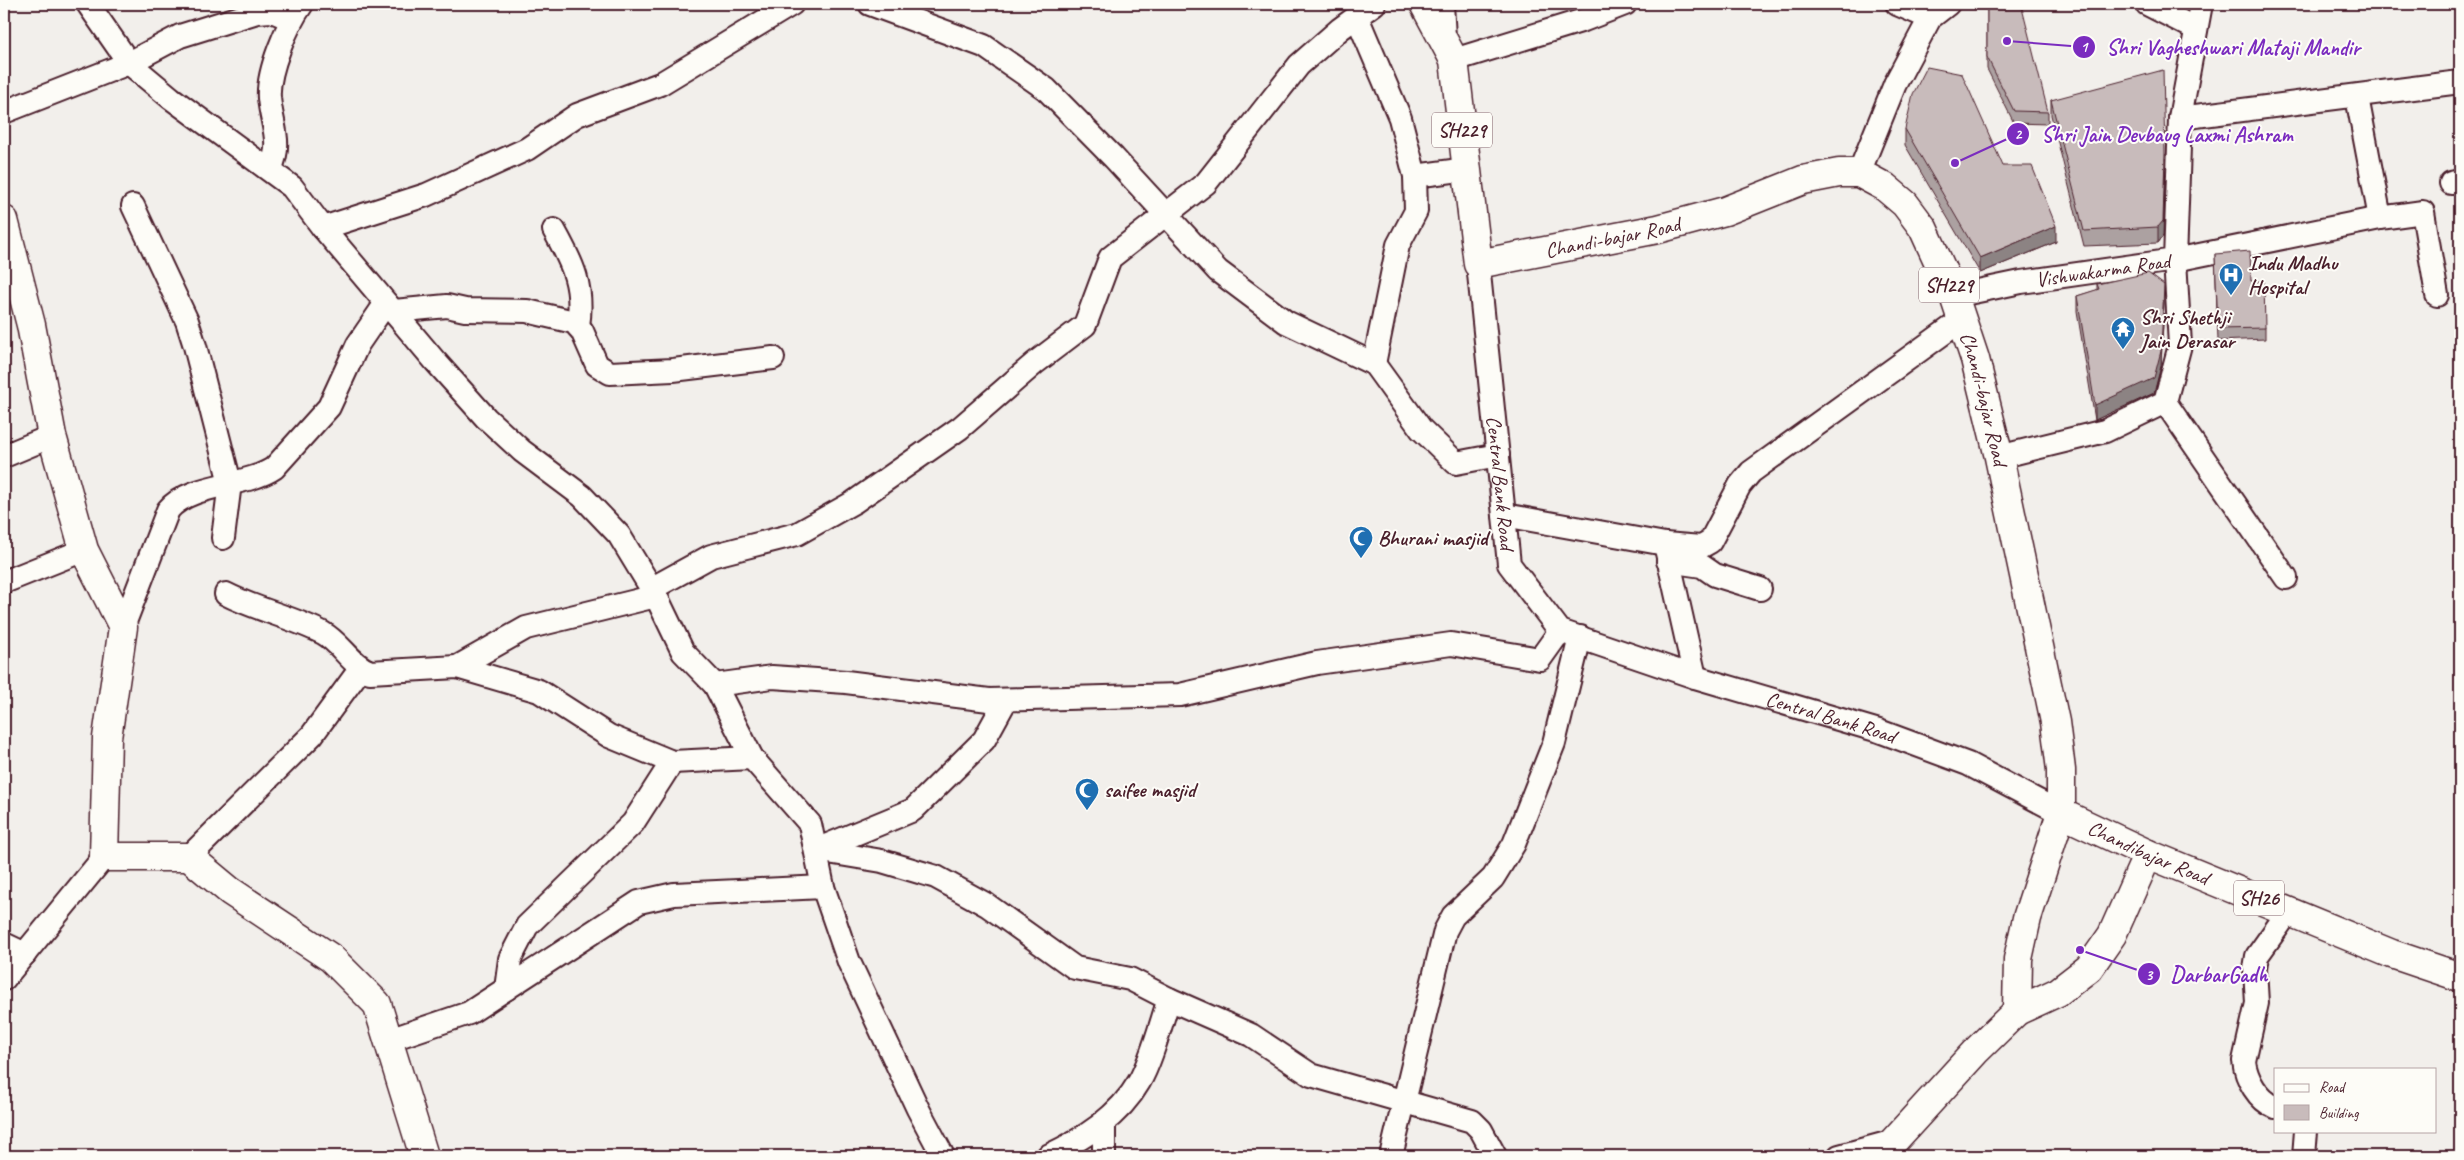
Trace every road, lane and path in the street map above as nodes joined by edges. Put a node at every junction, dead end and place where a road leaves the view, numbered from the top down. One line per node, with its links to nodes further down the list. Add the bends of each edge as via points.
1 (88, 4): 16 (street)
2 (792, 4): 29 (street, via 660,84 577,115 527,149 426,195)
3 (871, 4): 26 (street, via 984,46 1046,89)
4 (1424, 4): 15 (main road, Central Bank Road / SH229)
5 (1442, 4): 15 (street)
6 (1625, 4): 15 (street, via 1584,20)
7 (1897, 4): 13 (street)
8 (1948, 4): 13 (street)
9 (2147, 4): 14 (street)
10 (2201, 4): 14 (street, Vishwakarma Road)
11 (1365, 10): 24 (street); 26 (street, via 1300,64 1206,183)
12 (296, 11): 16 (street, via 257,12 180,36); 22 (street, via 279,51 270,88 278,146)
13 (1930, 18): 23 (street, via 1895,84)
14 (2196, 29): 20 (street, Vishwakarma Road)
15 (1449, 49): 21 (main road, Central Bank Road / SH229)
16 (129, 63): 19 (street); 22 (street)
17 (2460, 82): 18 (street)
18 (2357, 96): 20 (street); 27 (street)
19 (4, 112)
20 (2180, 118): 31 (street, Vishwakarma Road)
21 (1467, 169): 24 (street); 32 (main road, Central Bank Road / SH229)
22 (270, 170): 29 (street, via 292,187)
23 (1859, 173): 32 (main road, Chandi-bajar Road / SH229, via 1803,180 1726,211 1658,229); 35 (main road, Chandi-bajar Road / SH229, via 1886,186 1923,228)
24 (1415, 176): 38 (street, via 1416,211 1398,245)
25 (133, 206): 44 (street, via 187,321)
26 (1166, 215): 38 (street, via 1218,271 1286,322); 52 (street, via 1110,258 1085,326 1034,363 960,428 854,502 797,534 711,556)
27 (2380, 218): 31 (street); 33 (street, via 2423,212)
28 (4, 220): 40 (main road, via 31,325)
29 (323, 228): 34 (street)
30 (554, 230): 36 (street, via 573,266 581,301)
31 (2175, 260): 35 (street, Vishwakarma Road, via 2031,280); 39 (street, via 2180,345)
32 (1478, 264): 41 (street, Central Bank Road)
33 (2437, 295)
34 (390, 307): 36 (street, via 447,306 465,310 527,311 574,322); 44 (street, via 358,344 329,406 274,468 266,474); 52 (street, via 486,418 522,451 582,496 619,535)
35 (1959, 307): 43 (main road, Chandi-bajar Road / SH229); 48 (street, via 1751,472 1740,485 1706,546)
36 (578, 326): 37 (street, via 597,365 610,373 673,370)
37 (773, 358)
38 (1374, 364): 41 (street, via 1422,429 1456,463)
39 (2165, 402): 43 (street, via 2105,431); 49 (street)
40 (52, 436): 42 (street); 47 (main road)
41 (1498, 455): 45 (street, Central Bank Road)
42 (4, 456)
43 (2000, 457): 63 (main road, Chandi-bajar Road / SH229, via 2055,722 2061,770)
44 (230, 483): 46 (street); 54 (street, via 179,500 168,510)
45 (1504, 515): 48 (street); 55 (street, Central Bank Road, via 1509,564)
46 (223, 538)
47 (84, 550): 50 (street); 54 (main road)
48 (1667, 552): 51 (street, via 1702,566 1715,576); 58 (street)
49 (2286, 578)
50 (4, 582)
51 (1760, 589)
52 (654, 592): 56 (street, via 526,628); 59 (street, via 683,652)
53 (226, 594): 57 (street, via 324,634)
54 (123, 627): 67 (main road, via 107,738)
55 (1570, 634): 58 (street, Central Bank Road); 60 (street, via 1540,658 1451,644 1317,662 1180,695); 78 (street, via 1554,743 1514,844 1492,878 1453,916 1445,931)
56 (457, 667): 57 (street, via 382,673); 62 (street, via 539,691 609,736)
57 (361, 668): 66 (street, via 312,735)
58 (1695, 677): 63 (street, Central Bank Road, via 1879,732 1968,764)
59 (715, 685): 60 (street, via 772,677); 61 (street)
60 (1006, 700): 64 (street, via 984,740 913,810)
61 (752, 758): 62 (street); 64 (street, via 810,824)
62 (672, 762): 74 (street, via 633,823 527,926 510,959)
63 (2061, 813): 65 (main road, Chandibajar Road / SH26); 76 (main road, Chandi-bajar Road, via 2036,886 2018,959)
64 (816, 850): 68 (street); 75 (street, via 882,861 936,877 988,905 1075,968 1130,979)
65 (2148, 854): 69 (main road, Chandibajar Road / SH26); 76 (main road, via 2112,935 2089,968 2058,992)
66 (189, 856): 67 (main road); 77 (main road, via 230,892 331,958 377,1004)
67 (104, 857): 71 (street)
68 (823, 887): 74 (street, via 674,894 639,902); 84 (street, via 848,962)
69 (2289, 911): 72 (main road, Chandibajar Road / SH26, via 2392,954); 79 (street, via 2257,956 2257,1003 2244,1061 2256,1091)
70 (4, 944): 71 (street)
71 (25, 954): 73 (street)
72 (2460, 977)
73 (4, 980)
74 (506, 989): 77 (street, via 469,1013)
75 (1169, 999): 78 (street, via 1251,1035 1311,1075); 80 (street, via 1140,1081)
76 (2017, 1011): 82 (main road)
77 (389, 1040): 83 (main road)
78 (1403, 1102): 87 (street); 88 (street, via 1472,1121 1481,1130)
79 (2274, 1106)
80 (1104, 1123): 85 (street); 86 (street)
81 (2306, 1132): 90 (street)
82 (1887, 1148): 89 (street)
83 (424, 1156)
84 (943, 1156)
85 (1048, 1156)
86 (1104, 1156)
87 (1391, 1156)
88 (1495, 1156)
89 (1839, 1156)
90 (2304, 1156)

